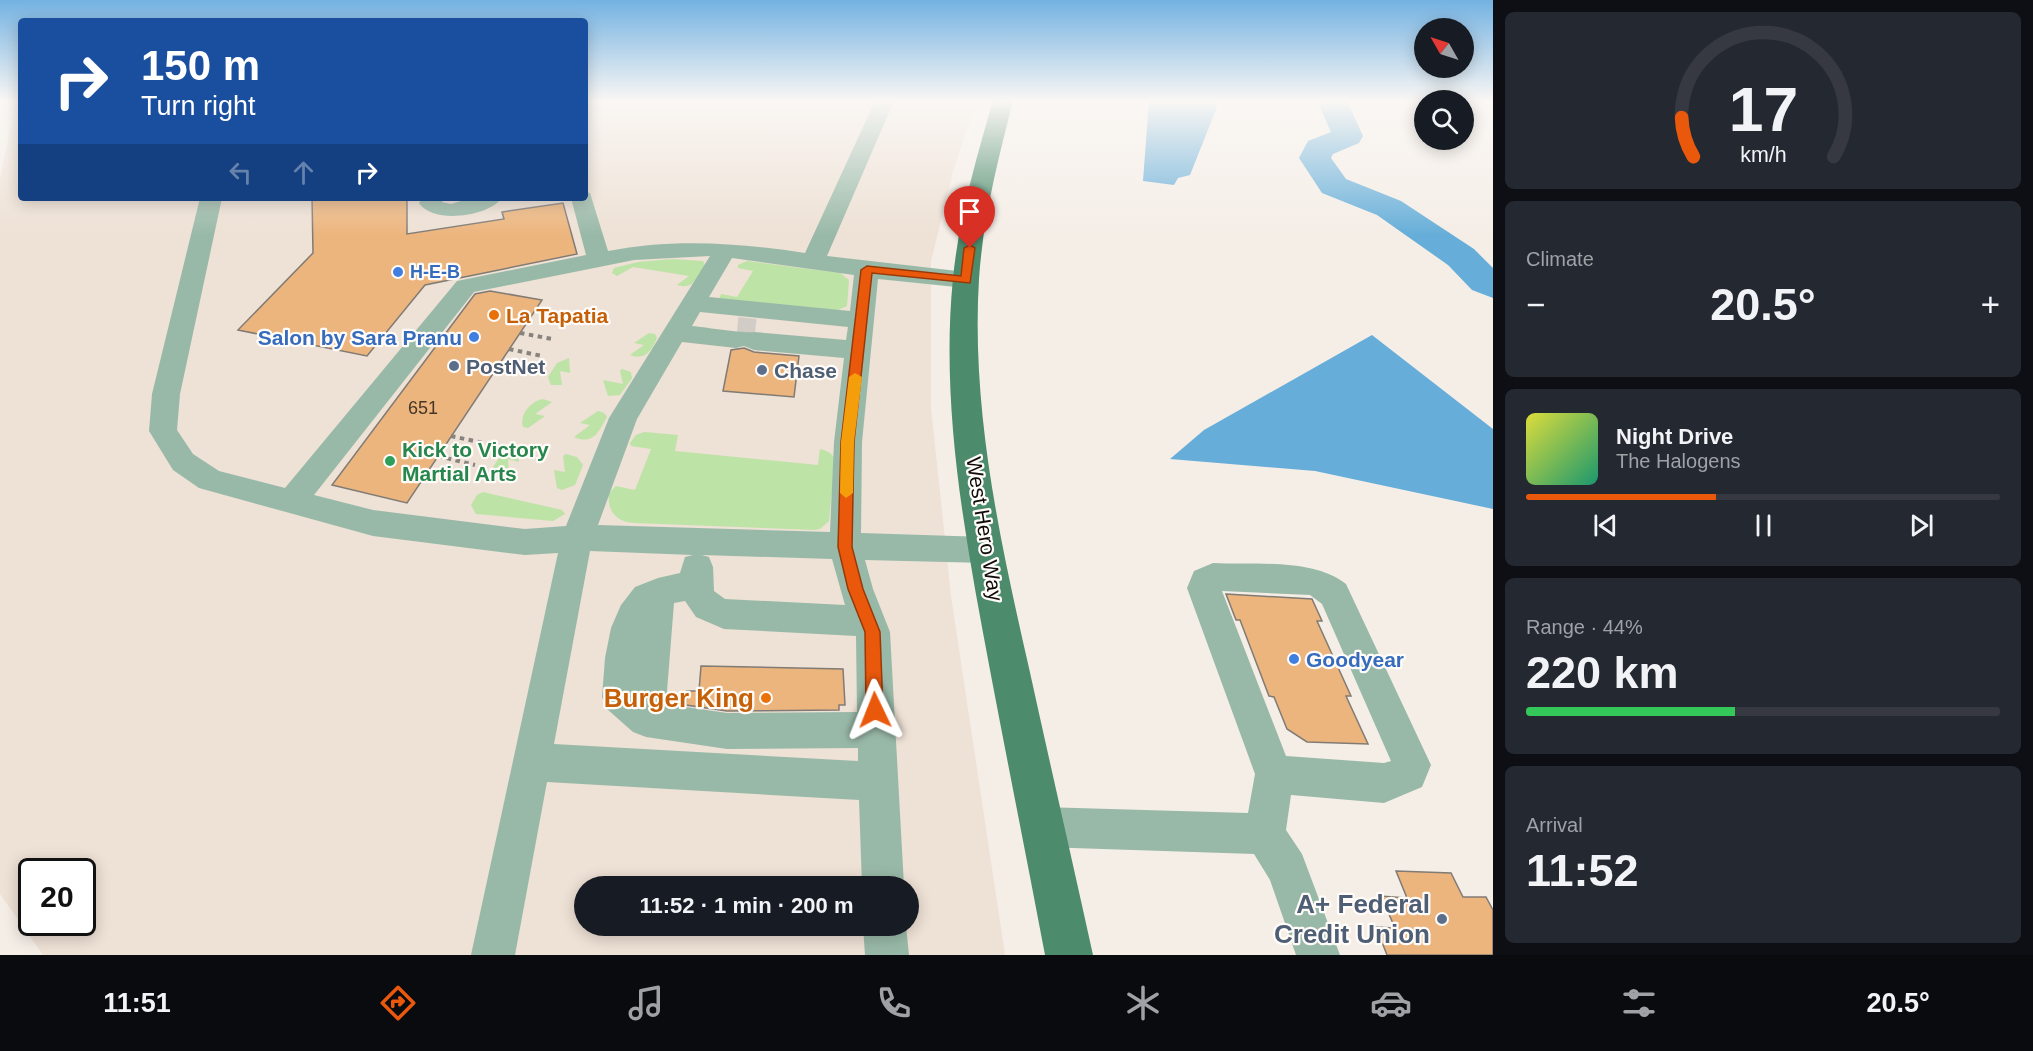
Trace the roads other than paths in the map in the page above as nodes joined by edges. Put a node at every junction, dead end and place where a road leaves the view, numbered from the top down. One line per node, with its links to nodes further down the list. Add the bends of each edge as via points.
1 (865, 146): 9 (lane)
2 (993, 146): 11 (main road, West Hero Way, via 974,220)
3 (210, 201): 14 (lane, via 166,394 163,431 183,462 210,480)
4 (431, 201): 5 (lane, via 434,208 446,211)
5 (481, 201)
6 (583, 201): 8 (lane)
7 (725, 251): 8 (lane, via 664,250); 9 (lane); 12 (lane)
8 (599, 260): 14 (lane, via 466,286)
9 (813, 261): 10 (lane)
10 (867, 270): 11 (lane); 13 (lane)
11 (966, 280): 18 (main road, West Hero Way, via 966,370 972,458)
12 (683, 318): 13 (lane); 13 (lane, via 747,328); 15 (lane, via 623,418)
13 (860, 335): 17 (lane, via 848,442)
14 (291, 502): 15 (lane, via 373,523 434,532 525,542)
15 (577, 538): 16 (lane); 22 (lane)
16 (700, 543): 17 (lane); 19 (lane)
17 (845, 547): 18 (lane); 20 (lane)
18 (986, 550): 25 (main road, West Hero Way)
19 (696, 584): 20 (lane, via 701,601 710,610 724,614); 21 (lane, via 658,593 646,719 727,731)
20 (869, 621): 21 (lane, via 873,632)
21 (875, 730): 24 (lane)
22 (532, 762): 24 (lane); 29 (lane)
23 (1274, 774): 23 (lane, via 1204,588 1213,577 1310,581 1334,594 1412,765 1408,773 1384,783); 26 (lane)
24 (878, 782): 27 (lane)
25 (1042, 827): 26 (lane); 31 (main road, West Hero Way)
26 (1265, 834): 32 (lane, via 1287,869)
27 (883, 876)
28 (886, 936): 30 (lane)
29 (493, 955)
30 (887, 955)
31 (1069, 955)
32 (1318, 955)

